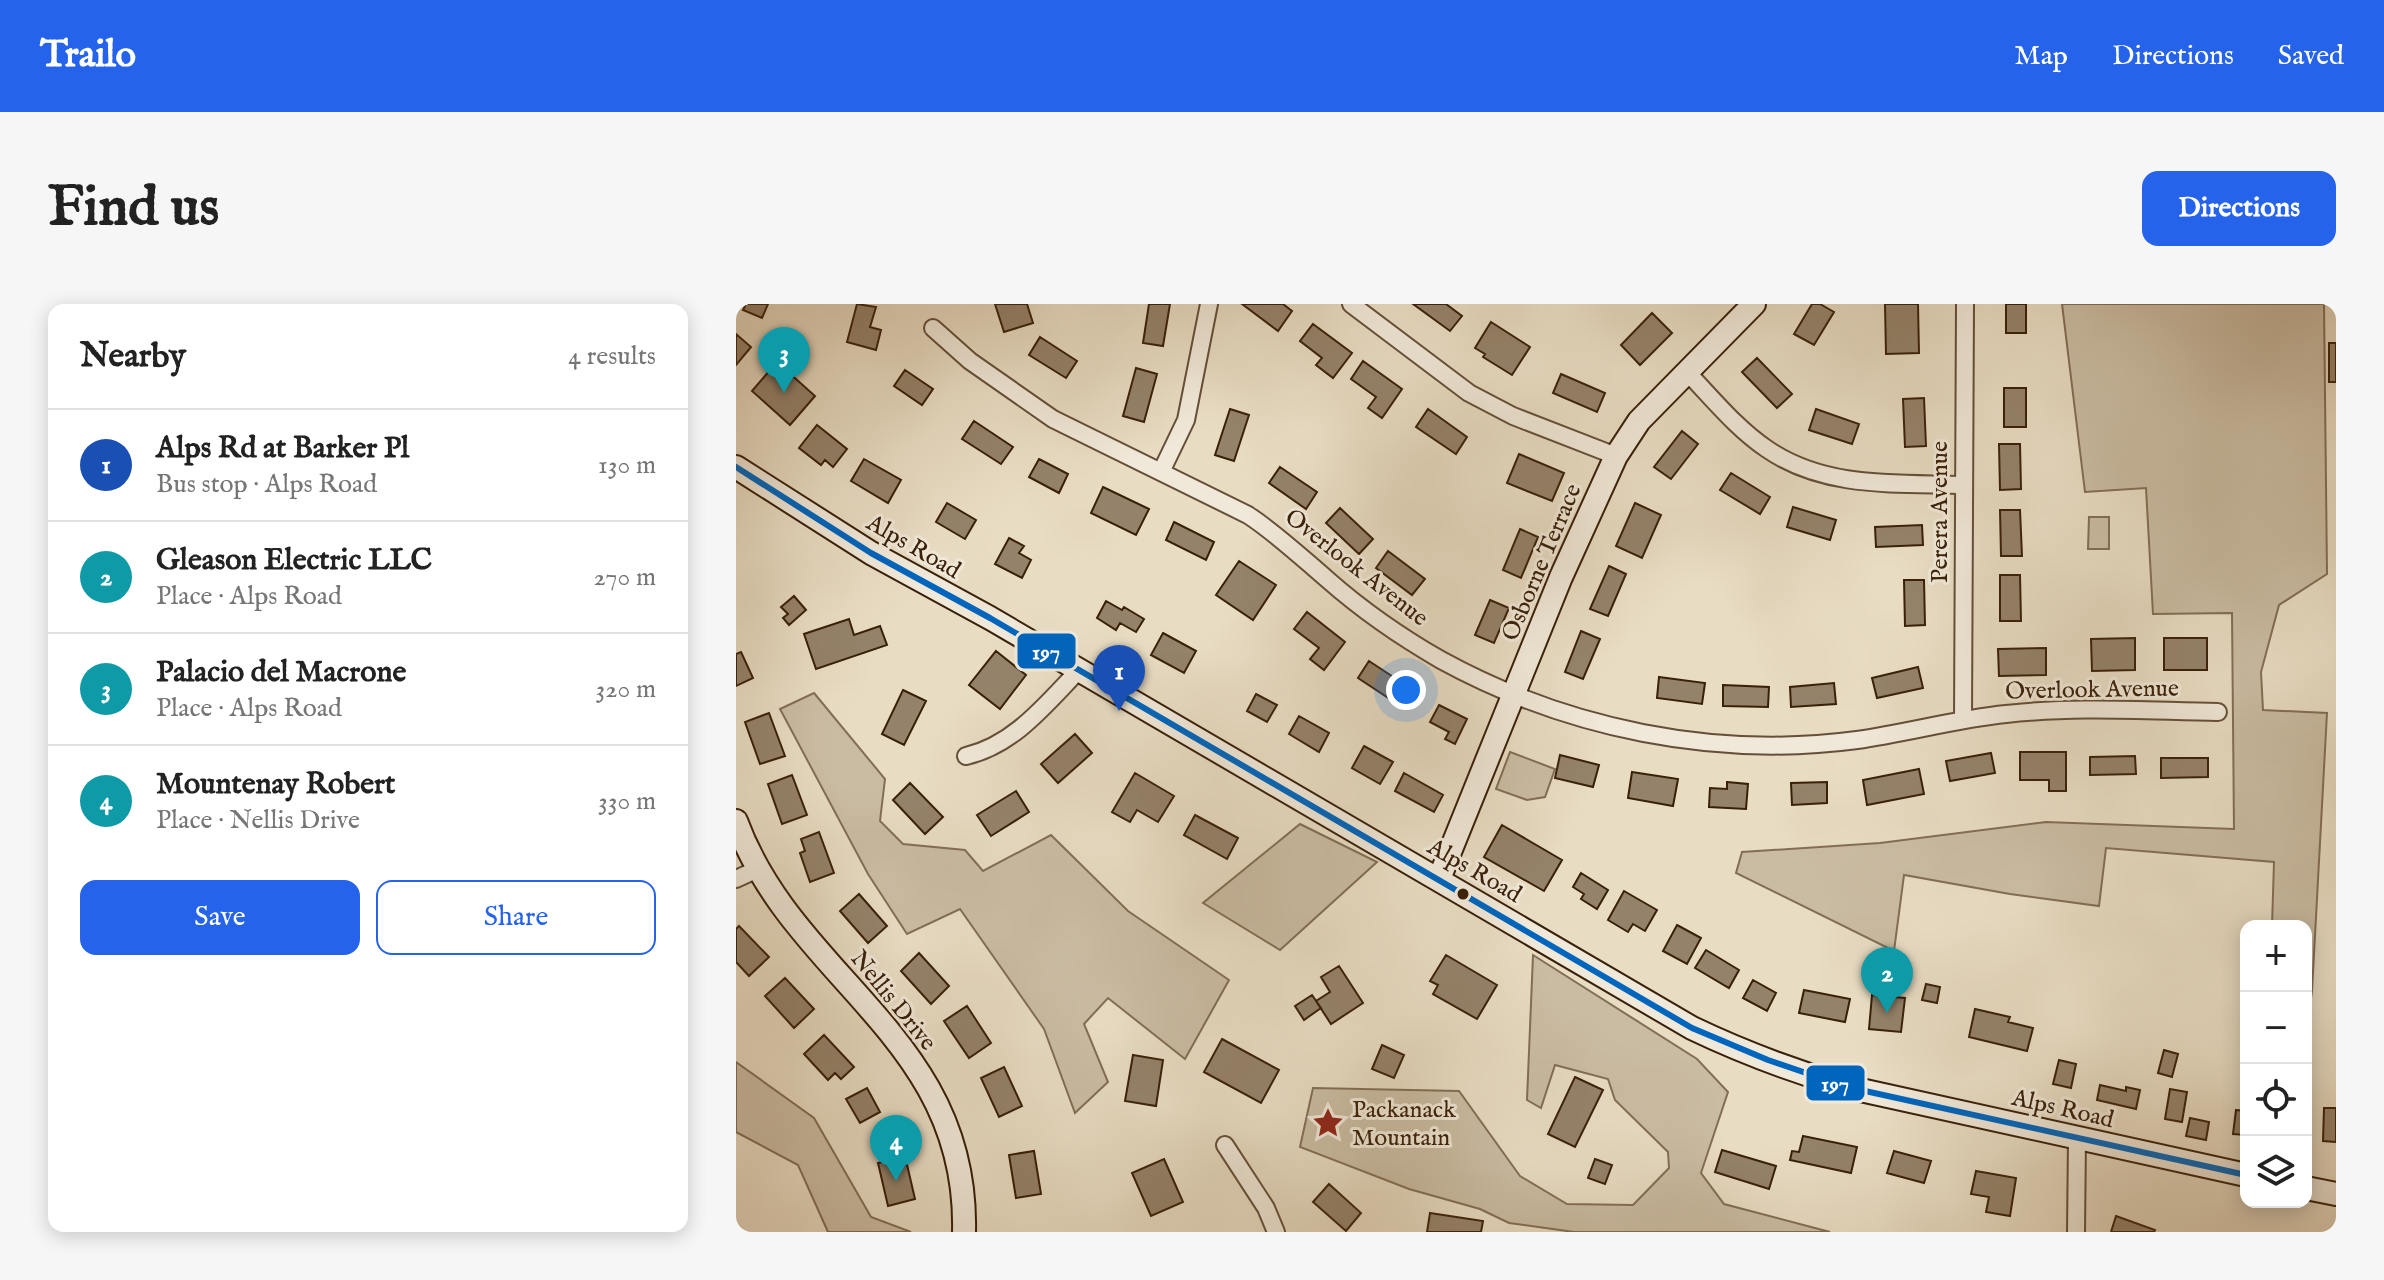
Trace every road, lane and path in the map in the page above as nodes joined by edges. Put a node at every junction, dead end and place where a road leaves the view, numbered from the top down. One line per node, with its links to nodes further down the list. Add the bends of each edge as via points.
1 (1209, 304): 9 (street, via 1186,420)
2 (1351, 304): 7 (street, via 1469,393)
3 (1754, 304): 6 (main road, Osborne Terrace)
4 (1965, 304): 10 (street, Perera Avenue)
5 (933, 328): 9 (street, Overlook Avenue, via 1053,419)
6 (1687, 372): 7 (main road, Osborne Terrace, via 1639,421); 10 (street, via 1757,442 1808,471 1857,482)
7 (1616, 456): 12 (main road, Osborne Terrace)
8 (736, 467): 11 (main road, Alps Road, via 871,553)
9 (1161, 472): 12 (street, Overlook Avenue, via 1276,533 1400,635)
10 (1963, 485): 14 (street, Perera Avenue)
11 (1079, 670): 15 (street, via 1011,738); 19 (main road, Alps Road)
12 (1514, 694): 14 (street, Overlook Avenue, via 1615,727 1729,743 1855,740); 19 (main road, Osborne Terrace)
13 (2218, 712): 14 (street, Overlook Avenue, via 2052,710)
14 (1963, 720)
15 (966, 756)
16 (736, 821): 17 (main road, Nellis Drive)
17 (758, 869): 18 (street); 25 (main road, Nellis Drive, via 777,900 891,1031 926,1081 957,1160)
18 (736, 879)
19 (1439, 879): 20 (main road, Alps Road, via 1692,1028 1765,1060 1847,1087)
20 (2077, 1138): 22 (main road, Alps Road); 27 (street)
21 (1225, 1145): 26 (street)
22 (2240, 1174)
23 (2312, 1189): 24 (main road)
24 (2336, 1194)
25 (964, 1232)
26 (1276, 1232)
27 (2076, 1232)

